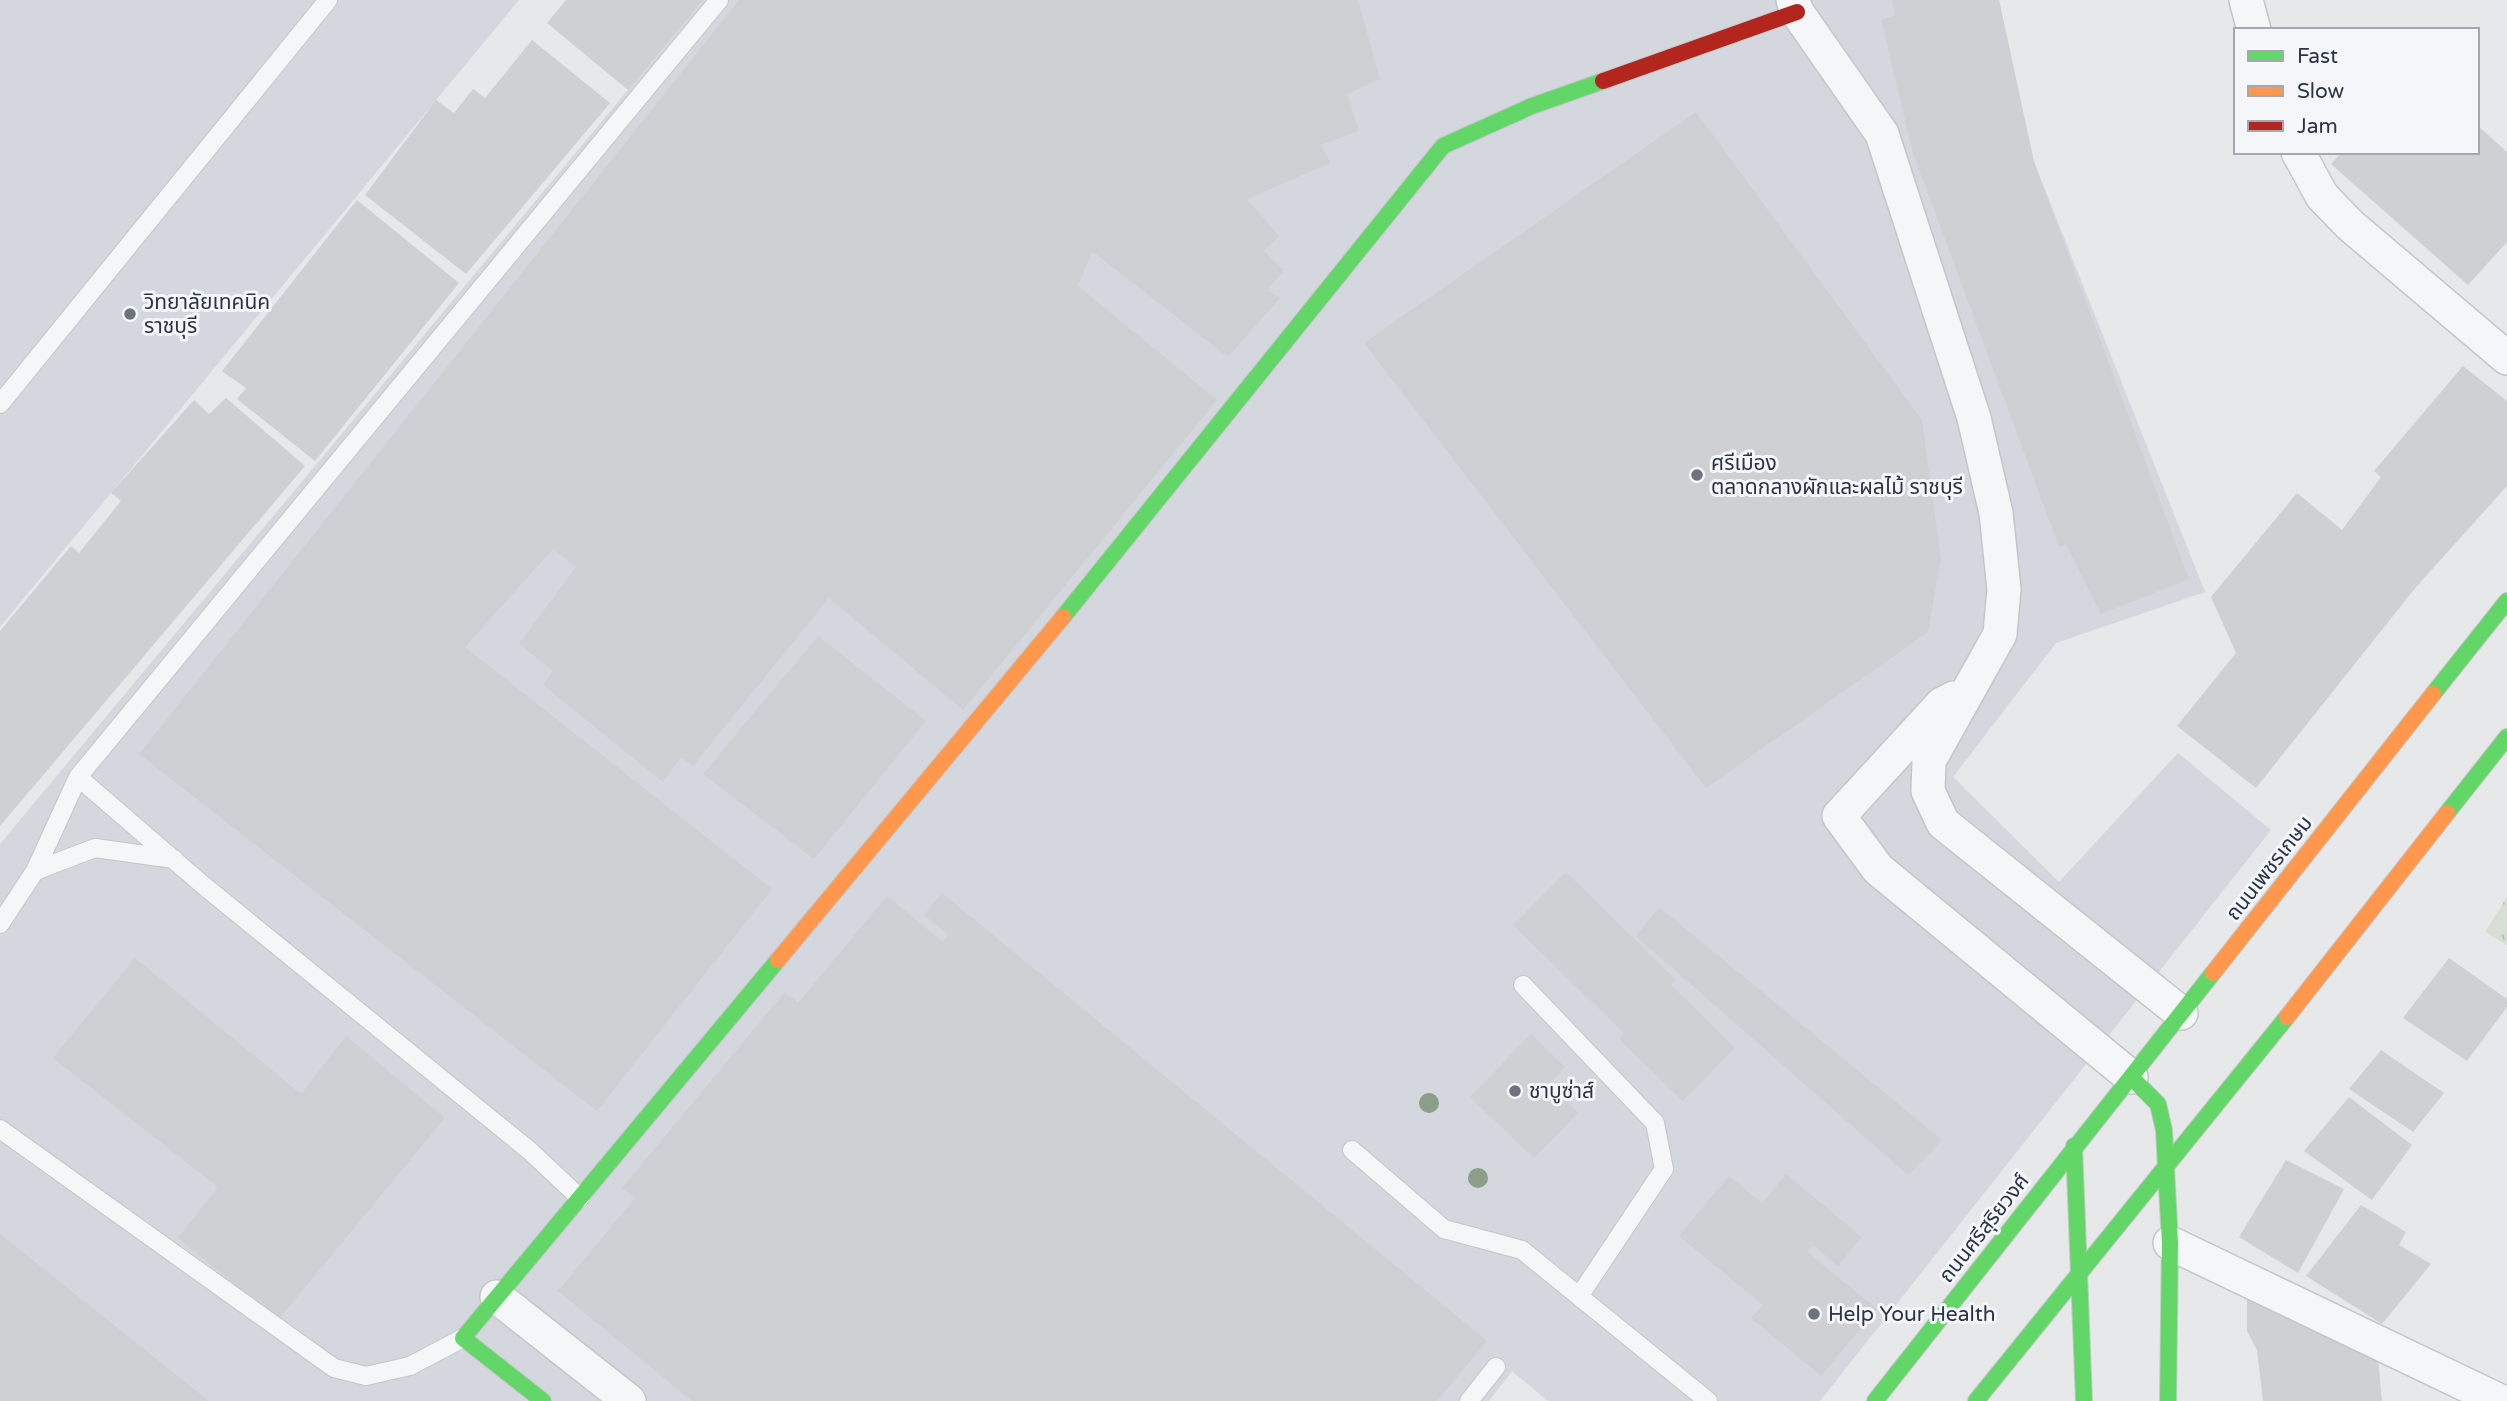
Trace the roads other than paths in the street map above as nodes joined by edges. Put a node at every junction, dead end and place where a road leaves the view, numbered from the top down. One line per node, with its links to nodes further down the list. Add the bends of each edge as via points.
1 (328, 0): 8 (lane)
2 (719, 0): 12 (lane)
3 (2246, 0): 5 (street)
4 (1795, 6): 10 (street, via 1882,134 1974,418 1996,513 2004,589 2000,634); 23 (main road, via 1532,106 1443,146 1151,512)
5 (2253, 28)
6 (2299, 154): 7 (street, via 2322,196 2350,225)
7 (2507, 358)
8 (0, 404)
9 (2507, 601): 17 (main road, ถนนเพชรเกษม)
10 (1966, 693): 17 (street, via 1929,761 1928,791 1943,823); 18 (street, via 1942,704 1839,816 1878,869)
11 (2507, 737): 22 (main road)
12 (78, 777): 13 (lane); 14 (lane)
13 (176, 860): 14 (lane, via 96,848); 23 (lane, via 530,1151)
14 (35, 871): 15 (lane)
15 (0, 924)
16 (1522, 985): 26 (lane, via 1655,1123 1662,1157 1664,1169)
17 (2181, 1013): 18 (main road, ถนนเพชรเกษม)
18 (2131, 1077): 20 (main road, ถนนศรีสุริยวงศ์); 22 (main road, via 2158,1104)
19 (0, 1129): 28 (lane, via 334,1368 366,1376 410,1366)
20 (2074, 1146): 25 (main road); 34 (main road, ถนนศรีสุริยวงศ์)
21 (1352, 1150): 26 (lane, via 1444,1229 1521,1250)
22 (2165, 1171): 24 (main road); 25 (main road)
23 (580, 1198): 27 (main road)
24 (2171, 1243): 37 (main road); 38 (street)
25 (2079, 1270): 35 (main road); 36 (main road)
26 (1580, 1294): 33 (lane)
27 (497, 1297): 28 (main road); 31 (street)
28 (463, 1338): 30 (main road)
29 (1496, 1367): 32 (lane)
30 (543, 1401)
31 (629, 1401)
32 (1469, 1401)
33 (1708, 1401)
34 (1875, 1401)
35 (1976, 1401)
36 (2084, 1401)
37 (2168, 1401)
38 (2500, 1401)

